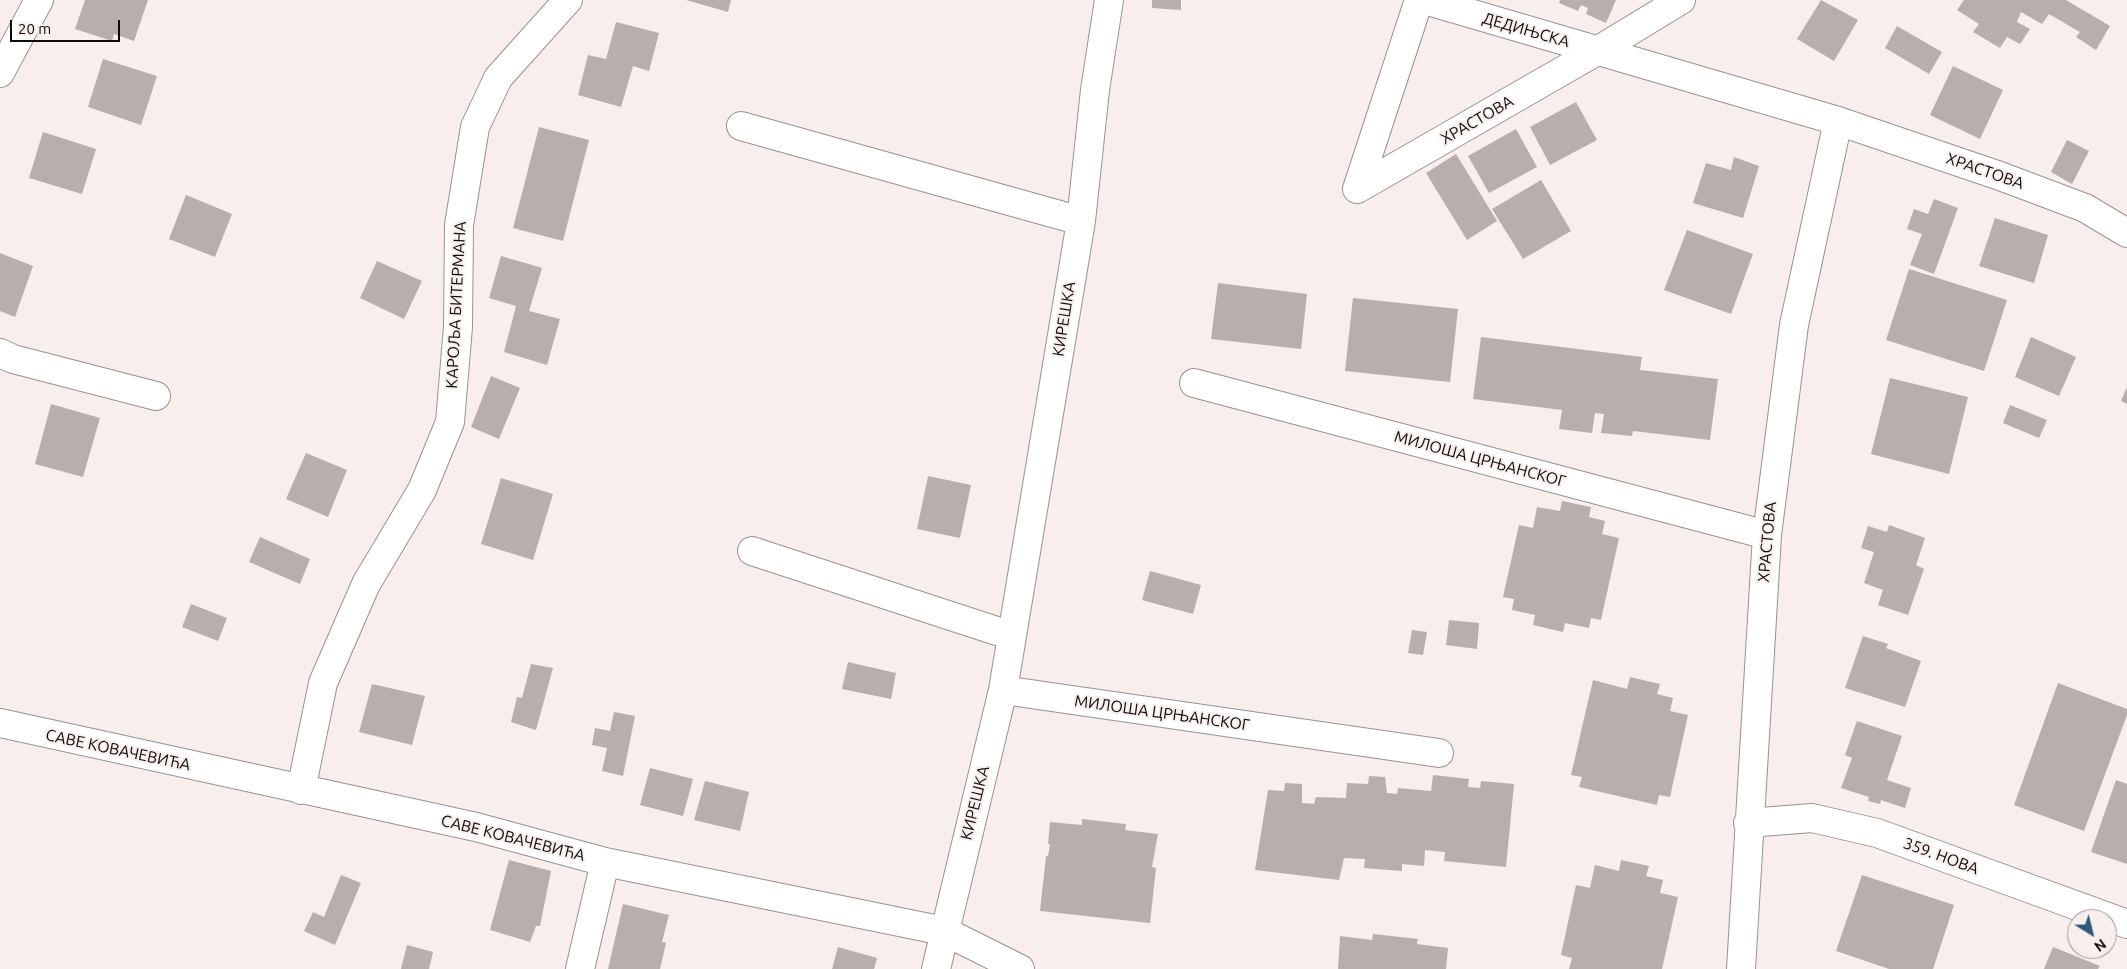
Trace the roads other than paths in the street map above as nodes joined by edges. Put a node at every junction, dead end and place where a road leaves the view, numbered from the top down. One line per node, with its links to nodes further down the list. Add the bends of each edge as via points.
1 (39, 0): 8 (street)
2 (568, 0): 22 (street, КАРОЉА БИТЕРМАНА, via 498,78 475,127 459,226 458,327 450,422 422,490 366,584 323,683)
3 (1109, 0): 11 (street, КИРЕШКА, via 1095,90)
4 (1419, 0): 7 (street, ХРАСТОВА, via 1357,189)
5 (1425, 0): 7 (street, ДЕДИЊСКА)
6 (1681, 0): 7 (street, ХРАСТОВА)
7 (1598, 51): 9 (street, ХРАСТОВА)
8 (1, 69)
9 (1838, 121): 12 (street, ХРАСТОВА, via 2085,208); 16 (street, ХРАСТОВА, via 1794,325)
10 (741, 126): 11 (street)
11 (1081, 221): 18 (street, КИРЕШКА)
12 (2127, 233)
13 (0, 353): 15 (street, via 13,360)
14 (1194, 383): 16 (street, МИЛОША ЦРЊАНСКОГ)
15 (156, 396)
16 (1766, 535): 23 (street, ХРАСТОВА)
17 (752, 551): 18 (street)
18 (1012, 636): 19 (street, КИРЕШКА)
19 (1003, 690): 21 (street, МИЛОША ЦРЊАНСКОГ); 26 (street, КИРЕШКА)
20 (0, 724): 22 (street, САВЕ КОВАЧЕВИЋА)
21 (1439, 753)
22 (301, 790): 24 (street, САВЕ КОВАЧЕВИЋА, via 476,827)
23 (1748, 823): 25 (street, 359. НОВА, via 1812,818 1877,833); 30 (street, ХРАСТОВА)
24 (605, 862): 26 (street, САВЕ КОВАЧЕВИЋА); 27 (street)
25 (2127, 924)
26 (944, 932): 28 (street, КИРЕШКА); 29 (street, САВЕ КОВАЧЕВИЋА)
27 (580, 969)
28 (936, 969)
29 (1020, 969)
30 (1742, 969)

